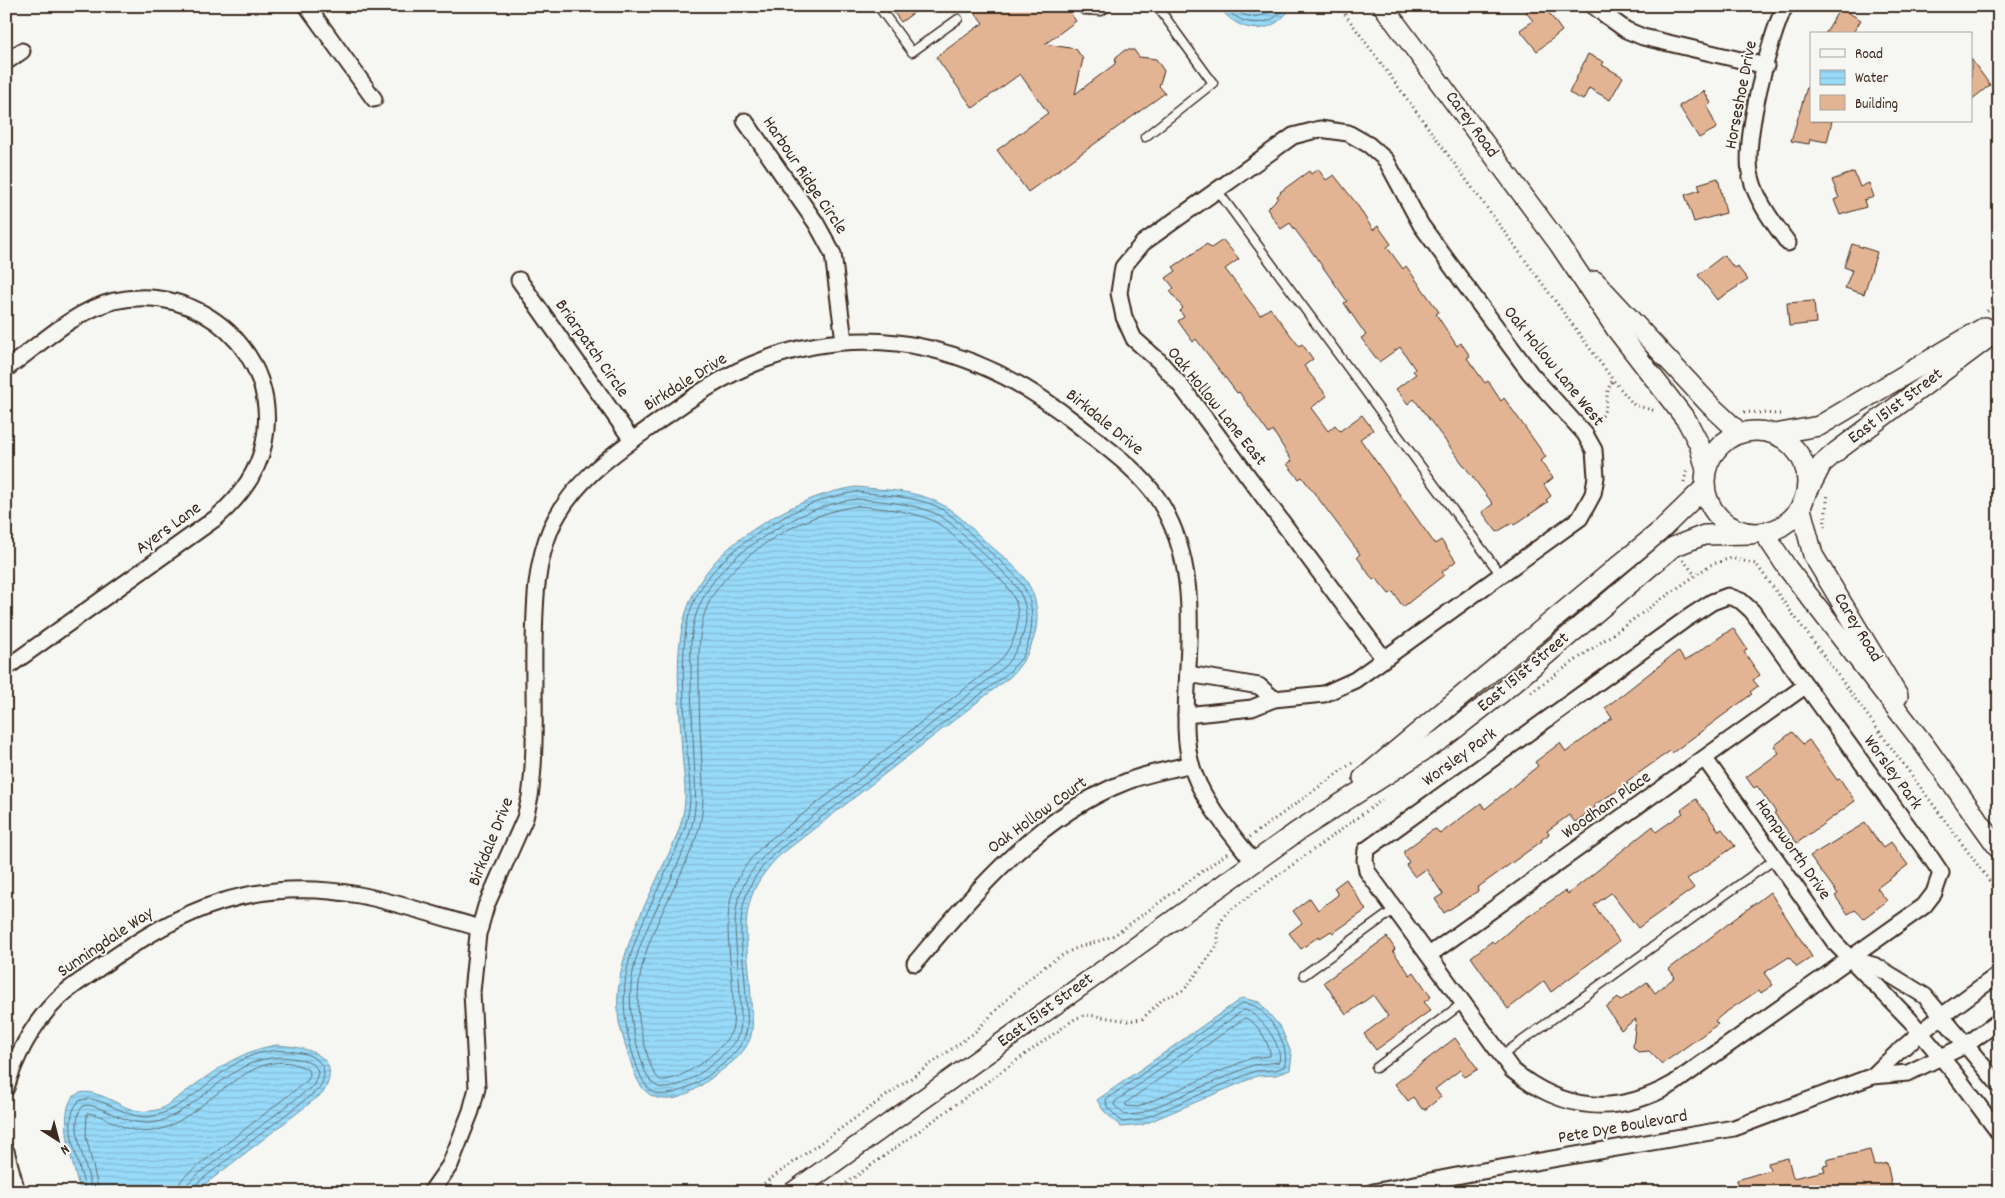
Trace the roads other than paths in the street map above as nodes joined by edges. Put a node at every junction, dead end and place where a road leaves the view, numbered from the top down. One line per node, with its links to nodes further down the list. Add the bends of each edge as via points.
1 (878, 6): 9 (lane, via 912,52)
2 (1108, 6): 8 (lane, via 1101,11)
3 (1157, 6): 15 (lane, via 1214,82)
4 (1384, 6): 18 (street, Carey Road)
5 (1593, 6): 12 (street, via 1626,30 1643,37)
6 (1785, 6): 12 (street, Horseshoe Drive, via 1773,35)
7 (313, 8): 13 (street)
8 (1084, 10)
9 (958, 19)
10 (22, 50): 11 (street)
11 (6, 62)
12 (1766, 66): 17 (street, Horseshoe Drive, via 1751,129 1748,162 1764,210)
13 (374, 98)
14 (745, 121): 22 (street, Harbour Ridge Circle, via 816,223 833,254)
15 (1145, 137)
16 (1217, 190): 30 (lane); 30 (street, Oak Hollow Lane West, via 1293,136 1320,129 1348,133 1386,160 1421,225 1530,373 1585,434 1594,450 1594,494 1580,518); 31 (street, Oak Hollow Lane East, via 1143,243 1124,267 1118,293 1124,317 1134,339 1181,386)
17 (1788, 243)
18 (1559, 244): 24 (street, Carey Road); 27 (street, Carey Road, via 1616,329 1687,421 1699,444)
19 (518, 280): 26 (street, Briarpatch Circle)
20 (1999, 318): 25 (street, East 151st Street, via 1819,426)
21 (1999, 330): 28 (street, East 151st Street, via 1822,464)
22 (844, 341): 26 (street, Birkdale Drive, via 790,352 736,372 687,400); 33 (street, Birkdale Drive, via 899,342 980,364 1033,392 1140,477 1172,524 1183,554 1191,606)
23 (7, 368): 32 (street, Ayers Lane, via 89,310 114,301 139,298 170,300 199,310 235,336 255,367 266,405 264,444 257,466 234,502)
24 (1740, 433): 25 (street, via 1758,430); 27 (street, via 1725,441 1713,454)
25 (1775, 434): 28 (street, via 1788,441 1805,465 1808,480)
26 (632, 440): 45 (street, Birkdale Drive, via 592,471 575,491 552,528 537,571 530,797 526,818 486,906)
27 (1705, 479): 29 (street, via 1709,504 1720,519 1734,529); 40 (street, East 151st Street, via 1651,538)
28 (1803, 502): 29 (street, via 1791,520 1778,529); 37 (street, Carey Road, via 1813,556 1893,686)
29 (1757, 534): 37 (street, Carey Road, via 1788,569); 40 (street, East 151st Street, via 1704,534 1673,546 1500,694 1442,739)
30 (1501, 575): 31 (street, Oak Hollow Lane West)
31 (1384, 658): 35 (street, Oak Hollow Lane West, via 1355,680 1324,694)
32 (6, 668)
33 (1188, 674): 35 (street, via 1259,686); 36 (street, Birkdale Drive)
34 (1805, 686): 38 (street, Woodham Place); 44 (street, Worsley Park, via 1752,611 1741,601 1728,596 1712,602 1371,845 1364,860 1367,871); 47 (street, Worsley Park, via 1941,874 1934,893 1924,906)
35 (1274, 700): 36 (street, Oak Hollow Lane West, via 1252,708)
36 (1186, 715): 39 (street, Birkdale Drive)
37 (1923, 744): 41 (street, Carey Road)
38 (1705, 759): 42 (street, Hampworth Drive); 46 (street, Woodham Place)
39 (1191, 764): 43 (street, Birkdale Drive, via 1201,791); 48 (street, Oak Hollow Court, via 1129,780 1078,806 1007,860 966,902)
40 (1298, 831): 43 (street, East 151st Street)
41 (1999, 849)
42 (1774, 860): 47 (street, Hampworth Drive, via 1835,943); 56 (lane)
43 (1254, 863): 66 (street, East 151st Street)
44 (1395, 909): 46 (street, Worsley Park); 50 (lane)
45 (480, 928): 61 (street, Sunningdale Way, via 360,895 325,890 289,890 217,902 161,926 138,940 54,1002 12,1067); 65 (street, Birkdale Drive, via 472,992 477,1088 450,1166)
46 (1429, 955): 51 (street, Worsley Park)
47 (1852, 958): 52 (street, Hampworth Drive, via 1876,966 1925,996); 54 (street, Hampworth Drive, via 1874,986); 56 (street, Worsley Park, via 1673,1084 1649,1096 1595,1107 1572,1103 1526,1082)
48 (915, 963)
49 (1999, 974): 52 (street, Pete Dye Boulevard)
50 (1304, 975)
51 (1463, 1003): 56 (street, Worsley Park); 58 (lane)
52 (1942, 1016): 54 (street, Pete Dye Boulevard); 55 (street, Hampworth Drive)
53 (1999, 1021): 55 (street, Pete Dye Boulevard)
54 (1920, 1032): 57 (street, Hampworth Drive); 59 (street, Pete Dye Boulevard)
55 (1966, 1045): 57 (street, Pete Dye Boulevard); 60 (street, Hampworth Drive)
56 (1501, 1056)
57 (1942, 1058): 59 (street, Pete Dye Boulevard, via 1908,1074); 62 (street, Hampworth Drive)
58 (1376, 1068)
59 (1873, 1076): 67 (street, Pete Dye Boulevard, via 1734,1128)
60 (1999, 1085)
61 (6, 1088)
62 (1999, 1133)
63 (6, 1151): 64 (street)
64 (17, 1192)
65 (431, 1192)
66 (793, 1192)
67 (1373, 1192)

